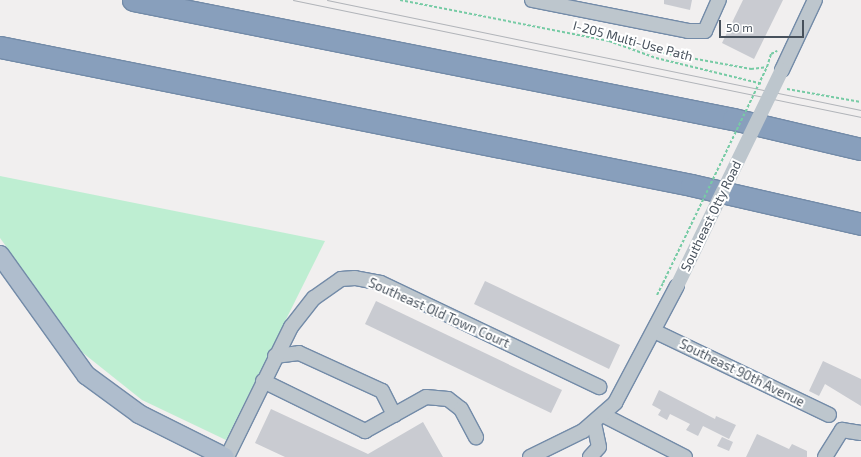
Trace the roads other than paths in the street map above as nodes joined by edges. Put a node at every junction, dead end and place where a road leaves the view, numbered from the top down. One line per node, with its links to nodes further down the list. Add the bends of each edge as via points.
1 (133, 0): 6 (highway, via 733,119)
2 (532, 0): 3 (street, via 688,30 705,31)
3 (719, 0)
4 (815, 0): 11 (street, Southeast Otty Road, bridge)
5 (0, 47): 7 (highway)
6 (861, 149)
7 (816, 213): 8 (highway); 9 (highway)
8 (861, 224)
9 (861, 234)
10 (0, 255): 20 (main road, via 86,375 139,414)
11 (654, 331): 16 (street, Southeast 90th Avenue); 17 (street, Southeast Otty Road, via 620,396)
12 (275, 356): 13 (street, Southeast Old Town Court); 14 (street, Southeast Old Town Court, via 314,298 341,279 360,278 381,283); 15 (street, via 299,353 382,391)
13 (263, 381): 15 (street, via 365,431); 20 (street, Southeast Old Town Court)
14 (599, 387)
15 (394, 415): 19 (street, via 426,397 448,399 461,409)
16 (829, 415)
17 (599, 420): 21 (street, Southeast Otty Road, via 561,445); 22 (street, via 600,447); 23 (street)
18 (861, 432): 24 (street, via 842,430)
19 (476, 438)
20 (226, 457)
21 (530, 457)
22 (590, 457)
23 (685, 457)
24 (824, 457)

